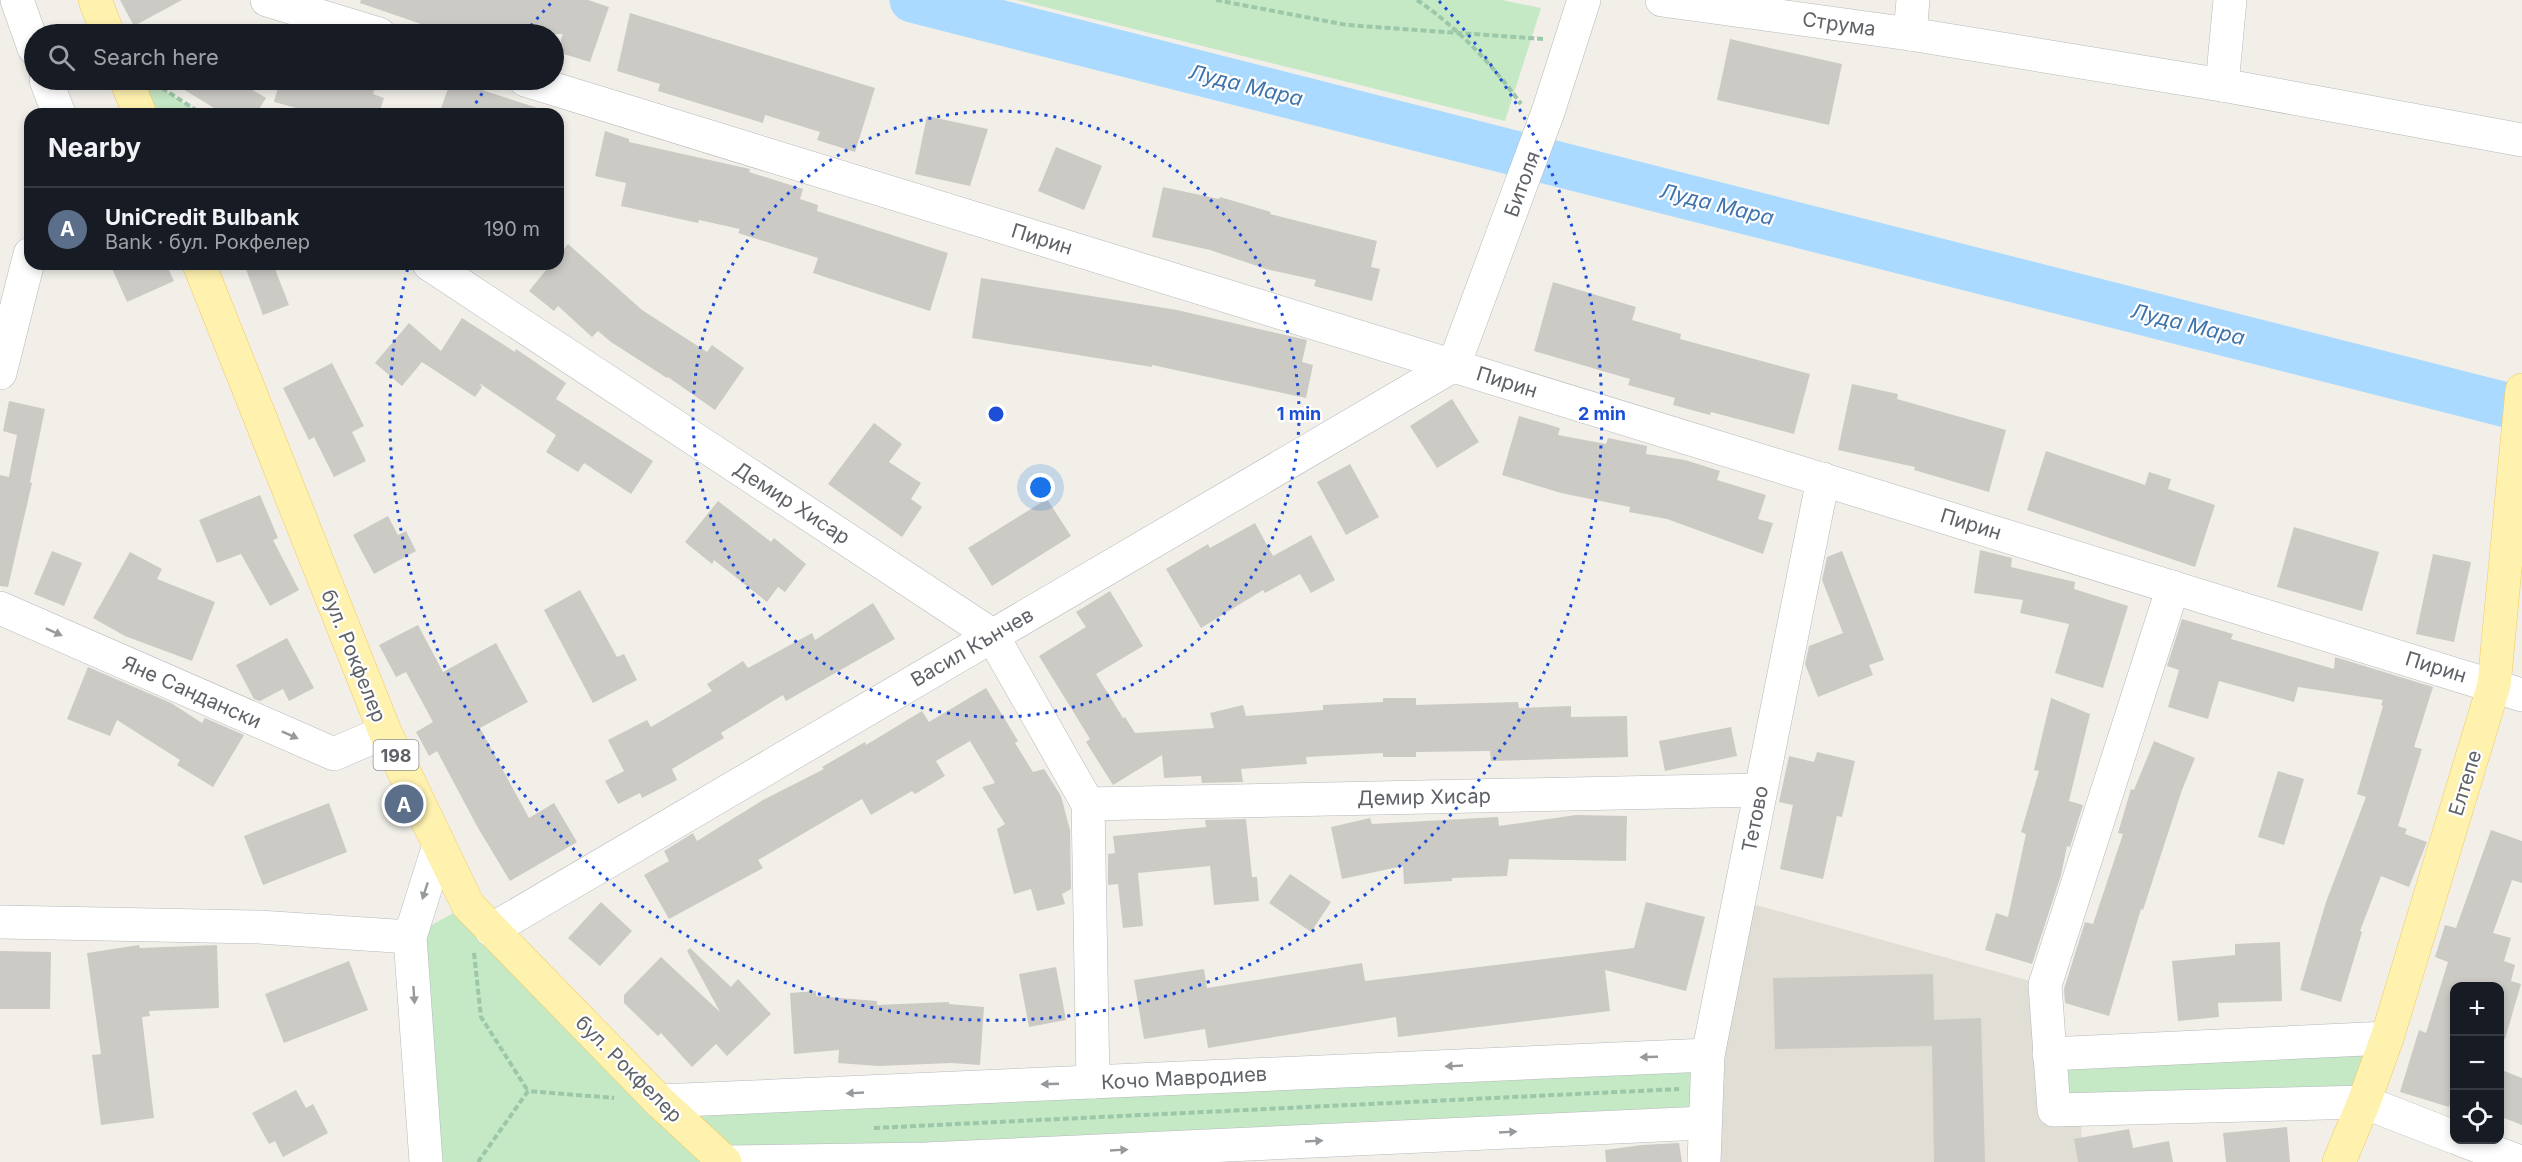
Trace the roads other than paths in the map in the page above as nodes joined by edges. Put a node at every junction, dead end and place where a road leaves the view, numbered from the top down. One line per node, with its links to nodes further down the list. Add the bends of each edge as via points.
1 (17, 0): 8 (street)
2 (95, 0): 9 (main road)
3 (267, 0): 10 (street)
4 (1584, 0): 22 (street, Битоля, via 1516,201)
5 (1662, 0): 11 (street, Струма)
6 (1913, 0): 11 (street)
7 (2230, 0): 12 (street)
8 (26, 24)
9 (104, 24)
10 (346, 24)
11 (1910, 34): 12 (street, Струма)
12 (2222, 85): 18 (street, Струма)
13 (50, 90): 16 (street)
14 (142, 90): 17 (main road)
15 (558, 90): 22 (street, Пирин)
16 (57, 108)
17 (140, 108)
18 (2522, 140)
19 (26, 270): 23 (street)
20 (201, 270): 30 (main road, бул. Рокфелер / 198)
21 (438, 270): 28 (street, Демир Хисар)
22 (1454, 365): 25 (street, Пирин); 28 (street, Васил Кънчев)
23 (0, 373)
24 (2522, 390): 29 (main road, Елтепе, via 2512,482)
25 (1823, 479): 26 (street, Пирин); 31 (street, Тетово)
26 (2173, 587): 29 (street, Пирин); 38 (street, via 2045,985)
27 (0, 608): 30 (street, Яне Сандански, one-way to 30, via 334,754)
28 (992, 635): 32 (street, Демир Хисар); 36 (street, Васил Кънчев)
29 (2508, 690): 37 (main road, Елтепе)
30 (385, 732): 33 (main road, бул. Рокфелер / 198)
31 (1760, 790): 32 (street, Демир Хисар); 39 (street, Тетово)
32 (1088, 804): 40 (street, Демир Хисар)
33 (439, 845): 35 (street, one-way to 35); 36 (main road, бул. Рокфелер / 198)
34 (0, 922): 35 (street, via 259,927)
35 (410, 937): 46 (street, one-way to 46)
36 (482, 940): 41 (main road, бул. Рокфелер / 198)
37 (2387, 1038): 38 (street); 42 (main road, Елтепе)
38 (2049, 1054): 42 (street, via 2054,1110)
39 (1708, 1055): 40 (street, Кочо Мавродиев, one-way to 40); 43 (street, Тетово)
40 (1094, 1082): 41 (street, Кочо Мавродиев, one-way to 41)
41 (659, 1101): 47 (main road, бул. Рокфелер / 198)
42 (2364, 1102): 44 (street); 49 (main road, Елтепе)
43 (1704, 1123): 47 (street, one-way to 43, via 926,1159); 48 (street, Тетово)
44 (2450, 1135)
45 (2473, 1144): 50 (street)
46 (426, 1162)
47 (725, 1162)
48 (1704, 1162)
49 (2339, 1162)
50 (2520, 1162)

